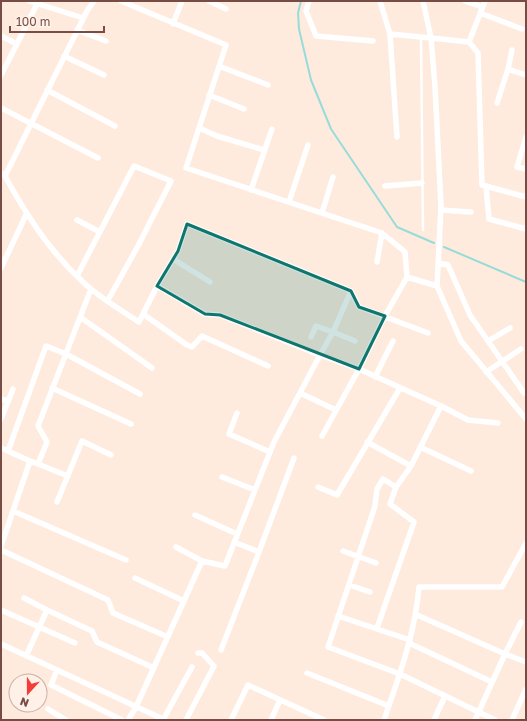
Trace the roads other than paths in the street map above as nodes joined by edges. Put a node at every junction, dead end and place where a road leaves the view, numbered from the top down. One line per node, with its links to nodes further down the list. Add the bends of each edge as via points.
1 (29, 1): 10 (street)
2 (94, 1): 14 (street)
3 (121, 1): 15 (street)
4 (182, 1): 15 (street)
5 (208, 1): 12 (street)
6 (309, 1): 23 (street, via 306,11 316,36)
7 (380, 1): 18 (street)
8 (423, 1): 21 (street)
9 (465, 1): 11 (street)
10 (37, 4): 14 (street); 25 (street)
11 (484, 4): 13 (street)
12 (226, 9)
13 (480, 13): 16 (street); 24 (street)
14 (83, 18): 17 (street)
15 (173, 24): 28 (street, via 226,45)
16 (522, 29)
17 (77, 30): 22 (street); 27 (street)
18 (390, 34): 20 (street); 43 (street)
19 (1, 36): 25 (street)
20 (421, 37): 21 (street); 51 (lane)
21 (430, 38): 24 (street); 57 (street)
22 (106, 41)
23 (373, 41)
24 (469, 42): 53 (street, via 478,53 482,185)
25 (17, 44): 30 (street)
26 (512, 50): 29 (street)
27 (64, 56): 31 (street); 34 (street)
28 (219, 66): 33 (street); 35 (street)
29 (508, 69): 32 (street); 36 (street)
30 (1, 75)
31 (104, 75)
32 (526, 75)
33 (268, 85)
34 (47, 90): 39 (street); 40 (street)
35 (209, 96): 38 (street); 41 (street)
36 (497, 103)
37 (1, 108): 39 (street)
38 (244, 109)
39 (30, 123): 47 (street); 49 (street)
40 (115, 126)
41 (199, 128): 46 (street); 54 (street, via 186,168)
42 (272, 129): 46 (street)
43 (397, 137)
44 (526, 137): 48 (street, via 517,167)
45 (308, 145): 56 (street)
46 (264, 150): 54 (street)
47 (98, 158)
48 (526, 169)
49 (3, 175): 60 (street)
50 (333, 177): 59 (street)
51 (422, 183): 52 (street); 63 (lane)
52 (385, 186)
53 (486, 186): 55 (street); 62 (street, via 489,219)
54 (251, 190): 56 (street)
55 (526, 197)
56 (289, 202): 59 (street)
57 (441, 210): 58 (street); 68 (street)
58 (471, 212)
59 (322, 213): 65 (street)
60 (26, 215): 69 (street); 70 (street, via 49,248)
61 (77, 220): 64 (street)
62 (526, 229)
63 (423, 230)
64 (100, 232): 70 (street); 77 (street, via 134,166 171,181)
65 (382, 233): 67 (street); 71 (street, via 405,252)
66 (173, 259): 72 (street); 73 (street); 76 (street, via 187,224)
67 (377, 262)
68 (438, 263): 74 (street); 87 (street, via 448,265 470,315)
69 (1, 268)
70 (76, 276): 75 (street)
71 (407, 277): 74 (street); 79 (street)
72 (210, 282)
73 (157, 286): 78 (street); 90 (street, via 205,314 220,315)
74 (437, 286): 95 (street, via 460,341)
75 (91, 289): 77 (street); 80 (street)
76 (351, 291): 79 (street, via 359,307); 82 (street)
77 (108, 300): 78 (street, via 139,322)
78 (143, 314): 92 (street, via 187,345 192,347 202,336)
79 (385, 316): 83 (street); 94 (street)
80 (80, 317): 89 (street); 93 (street)
81 (510, 328): 87 (street)
82 (333, 332): 84 (street, via 316,326); 85 (street); 90 (street)
83 (428, 333)
84 (311, 337)
85 (355, 341)
86 (392, 341): 96 (street)
87 (488, 341): 91 (street)
88 (520, 349): 91 (street)
89 (66, 354): 97 (street); 102 (street); 116 (street, via 46,346)
90 (320, 355): 94 (street); 100 (street)
91 (502, 361): 95 (street); 101 (street)
92 (268, 366)
93 (152, 368)
94 (359, 370): 96 (street); 106 (street)
95 (486, 372): 109 (street)
96 (375, 377): 98 (street)
97 (52, 388): 111 (street); 121 (street, via 38,426 47,442)
98 (400, 388): 105 (street); 113 (street)
99 (13, 389): 104 (street)
100 (300, 393): 106 (street); 117 (street)
101 (524, 393)
102 (140, 394)
103 (1, 399): 104 (street)
104 (8, 402): 108 (street)
105 (441, 406): 110 (street, via 468,420); 114 (street)
106 (336, 410): 112 (street)
107 (237, 413): 117 (street, via 229,434)
108 (1, 419)
109 (526, 419)
110 (498, 423)
111 (131, 424)
112 (322, 436)
113 (368, 442): 122 (street); 126 (street, via 336,495)
114 (420, 447): 122 (street); 123 (street)
115 (1, 448): 116 (street)
116 (8, 451): 120 (street)
117 (270, 452): 128 (street)
118 (111, 455): 124 (street, via 82,441)
119 (294, 458): 139 (street)
120 (30, 461): 121 (street); 130 (street)
121 (38, 464): 124 (street)
122 (411, 466): 127 (street)
123 (471, 471)
124 (68, 476): 129 (street)
125 (222, 477): 128 (street)
126 (318, 487)
127 (396, 487): 140 (street, via 383,480 377,489 376,506); 155 (street, via 390,504 414,522)
128 (255, 490): 132 (street)
129 (57, 502)
130 (13, 511): 135 (street); 141 (street)
131 (195, 516): 132 (street)
132 (237, 534): 133 (street)
133 (234, 542): 139 (street); 142 (street, via 225,566)
134 (526, 542): 151 (street, via 502,587 419,587)
135 (1, 546)
136 (176, 547): 142 (street)
137 (1, 550): 156 (street, via 108,600 113,614)
138 (343, 551): 140 (street)
139 (260, 552): 160 (street)
140 (358, 557): 143 (street); 145 (street)
141 (126, 560)
142 (202, 561): 148 (street)
143 (376, 563)
144 (135, 578): 148 (street)
145 (349, 585): 146 (street); 152 (street)
146 (370, 592)
147 (24, 598): 150 (street)
148 (184, 601): 156 (street)
149 (1, 610): 154 (street)
150 (47, 610): 154 (street); 166 (street, via 92,631 97,642)
151 (417, 615): 157 (street); 162 (street)
152 (338, 616): 155 (street); 169 (street, via 328,647)
153 (521, 622): 162 (street)
154 (39, 627): 158 (street); 163 (street)
155 (376, 628): 157 (street)
156 (168, 637): 166 (street)
157 (410, 641): 169 (street); 170 (street)
158 (74, 643)
159 (1, 644): 163 (street)
160 (221, 650)
161 (198, 653): 182 (street, via 202,653 214,666)
162 (505, 654): 164 (street); 170 (street)
163 (26, 656): 167 (street)
164 (526, 662)
165 (192, 667): 181 (street)
166 (154, 668): 175 (street)
167 (57, 670): 175 (street); 179 (street, via 51,685)
168 (307, 673): 174 (street)
169 (400, 674): 172 (street); 174 (street)
170 (492, 682): 177 (street)
171 (526, 689): 190 (street)
172 (445, 696): 177 (street); 187 (street)
173 (280, 700): 183 (street, via 248,685); 184 (street); 185 (street)
174 (389, 706): 186 (street)
175 (136, 707): 180 (street); 181 (street)
176 (48, 709): 178 (street)
177 (479, 712): 188 (street); 189 (street)
178 (66, 720)
179 (122, 720)
180 (128, 720)
181 (164, 720)
182 (186, 720)
183 (231, 720)
184 (271, 720)
185 (324, 720)
186 (384, 720)
187 (434, 720)
188 (475, 720)
189 (496, 720)
190 (512, 720)

